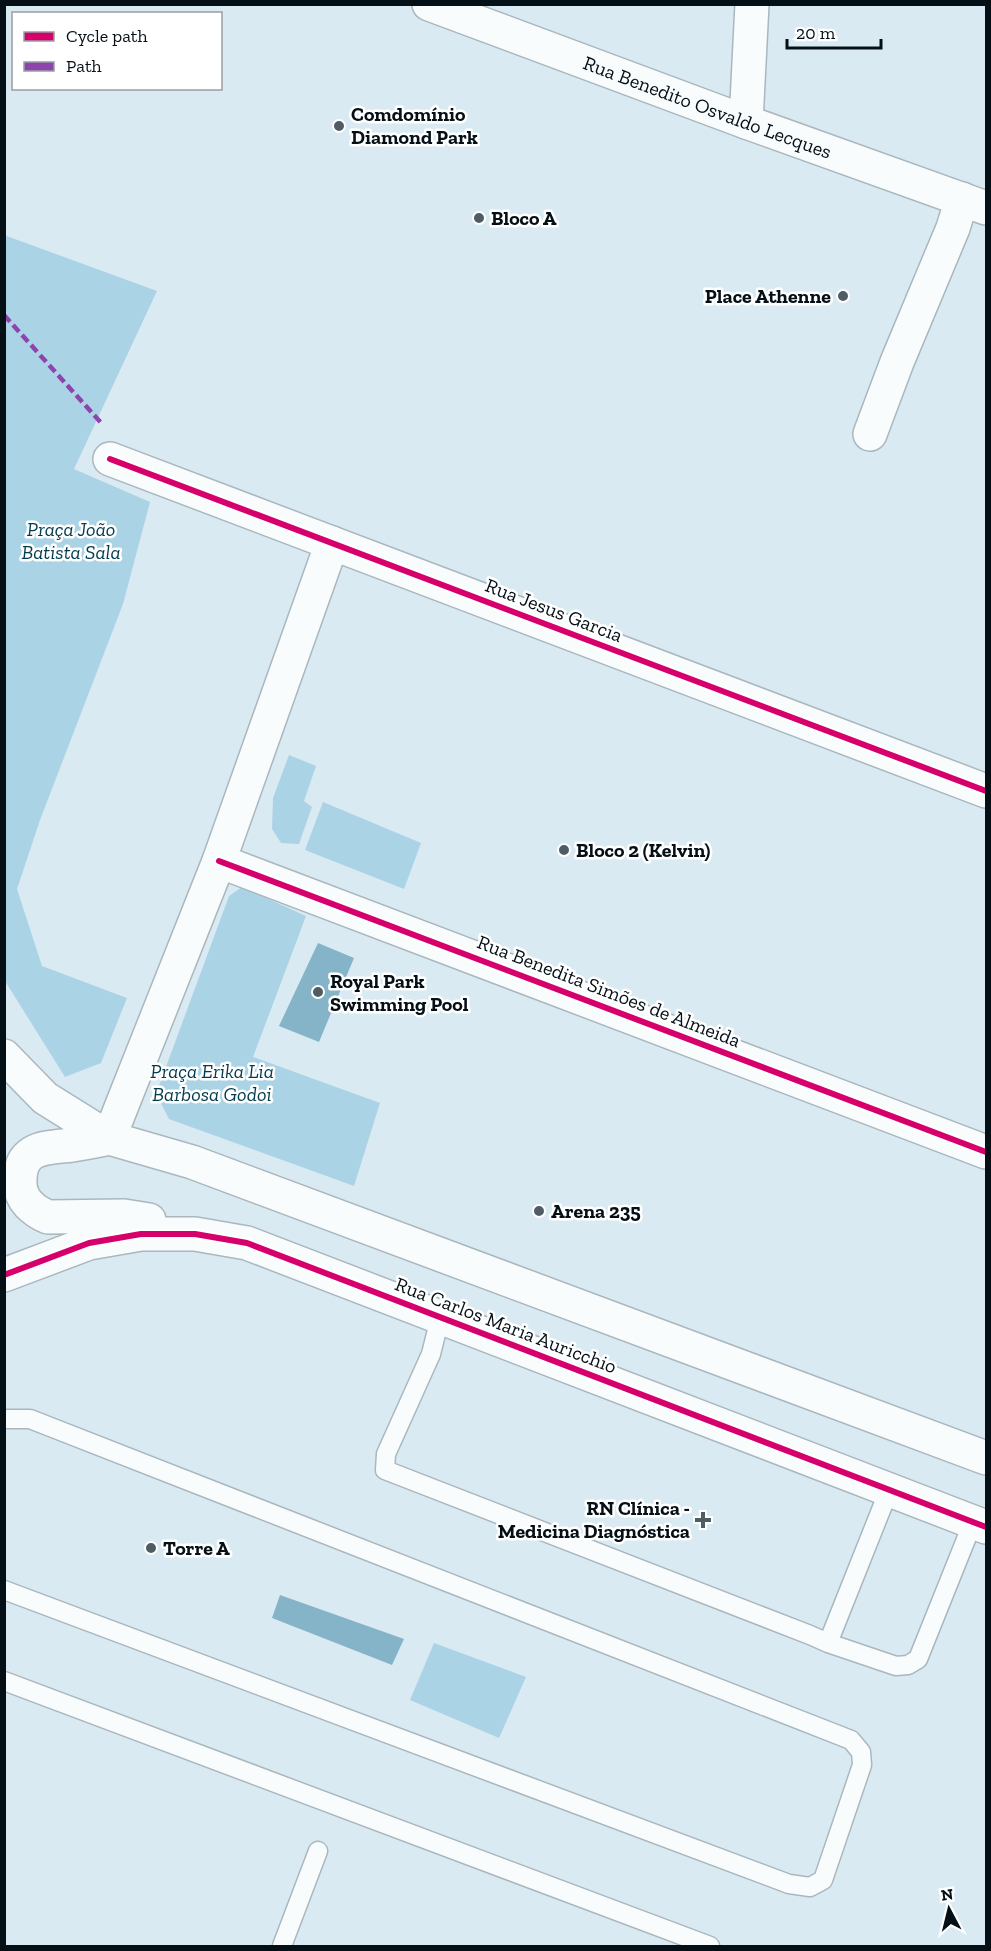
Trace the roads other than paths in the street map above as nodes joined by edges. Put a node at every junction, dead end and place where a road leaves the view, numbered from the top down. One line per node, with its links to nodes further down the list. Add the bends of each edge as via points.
1 (429, 4): 3 (street, Rua Benedito Osvaldo Lecques)
2 (752, 4): 3 (street)
3 (746, 122): 4 (street, Rua Benedito Osvaldo Lecques)
4 (974, 203): 5 (street, via 953,228)
5 (870, 434)
6 (110, 459): 7 (street, Rua Jesus Garcia)
7 (332, 543): 8 (street, Rua Jesus Garcia); 9 (street)
8 (987, 792)
9 (219, 861): 11 (street); 12 (street, Rua Benedita Simões de Almeida)
10 (4, 1056): 11 (street, via 45,1098)
11 (109, 1138): 13 (street, via 41,1147 30,1154 20,1176 24,1199 48,1217 124,1216 187,1225); 17 (street, via 192,1162)
12 (987, 1152)
13 (247, 1244): 14 (street, Rua Carlos Maria Auricchio, via 195,1234 141,1234 89,1242); 15 (street, Rua Carlos Maria Auricchio)
14 (4, 1275)
15 (440, 1318): 18 (street, Rua Carlos Maria Auricchio); 21 (lane, via 431,1354 386,1454 385,1470)
16 (4, 1419): 20 (lane, via 30,1419 852,1740 861,1752 862,1764 823,1880 810,1887 789,1884)
17 (987, 1458)
18 (889, 1490): 19 (street, Rua Carlos Maria Auricchio); 21 (lane)
19 (980, 1524): 21 (lane, via 918,1659 896,1666)
20 (4, 1590)
21 (828, 1642)
22 (4, 1680): 25 (lane)
23 (318, 1851): 24 (lane)
24 (282, 1947)
25 (710, 1947)

